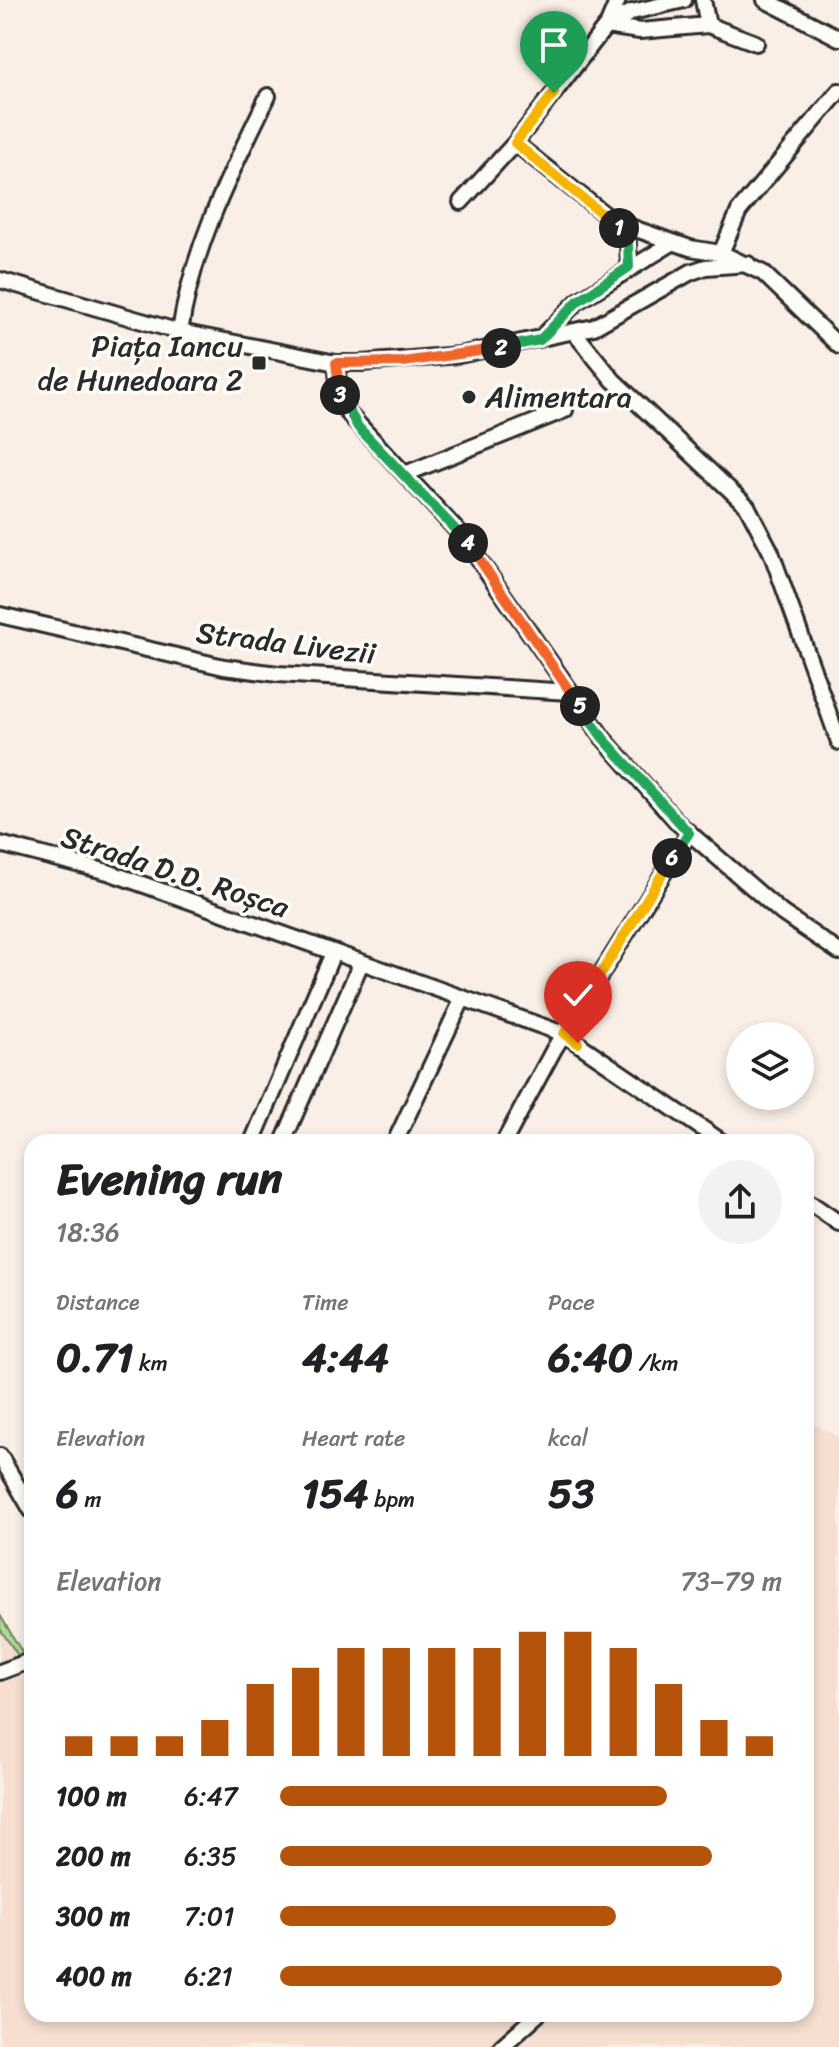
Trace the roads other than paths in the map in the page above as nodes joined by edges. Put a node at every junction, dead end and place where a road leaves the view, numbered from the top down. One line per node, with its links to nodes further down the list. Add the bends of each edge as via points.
1 (618, 0): 6 (street)
2 (684, 0): 6 (street, via 632,12)
3 (703, 0): 5 (street)
4 (765, 0): 7 (street)
5 (708, 25): 6 (street, via 640,31); 8 (street)
6 (606, 26): 11 (street)
7 (839, 38)
8 (756, 43)
9 (839, 91): 15 (street, via 739,211)
10 (268, 96): 19 (street, via 205,235)
11 (515, 143): 12 (street); 13 (street)
12 (461, 202)
13 (613, 221): 14 (street); 17 (street, via 628,243)
14 (672, 243): 15 (street); 17 (street)
15 (721, 253): 16 (street)
16 (748, 264): 20 (street, via 691,272 606,322); 22 (street)
17 (629, 267): 21 (street, via 578,301)
18 (0, 280): 19 (street)
19 (180, 332): 23 (street)
20 (574, 332): 21 (street); 28 (street, via 613,380 747,506 771,552)
21 (540, 340): 23 (street, via 436,358)
22 (839, 346)
23 (336, 363): 25 (street, via 347,412)
24 (565, 410): 25 (street)
25 (405, 474): 27 (street, via 463,537)
26 (0, 615): 27 (street, Strada Livezii, via 224,667)
27 (570, 692): 29 (street, via 603,738)
28 (839, 742)
29 (689, 833): 31 (street, via 782,913); 35 (street)
30 (0, 844): 32 (street, Strada D.D. Roșca, via 108,872)
31 (839, 952)
32 (333, 953): 33 (street, Strada D.D. Roșca); 36 (street)
33 (361, 963): 34 (street, Strada D.D. Roșca); 37 (street)
34 (463, 998): 35 (street, Strada D.D. Roșca); 38 (street)
35 (564, 1034): 39 (street); 40 (street, Strada D.D. Roșca)
36 (255, 1134)
37 (286, 1134)
38 (399, 1134)
39 (508, 1134)
40 (710, 1134)
41 (814, 1206): 42 (street)
42 (839, 1223)
43 (0, 1456): 44 (street)
44 (24, 1497)
45 (24, 1663): 46 (street)
46 (0, 1672)
47 (529, 2022): 48 (street)
48 (501, 2047)

